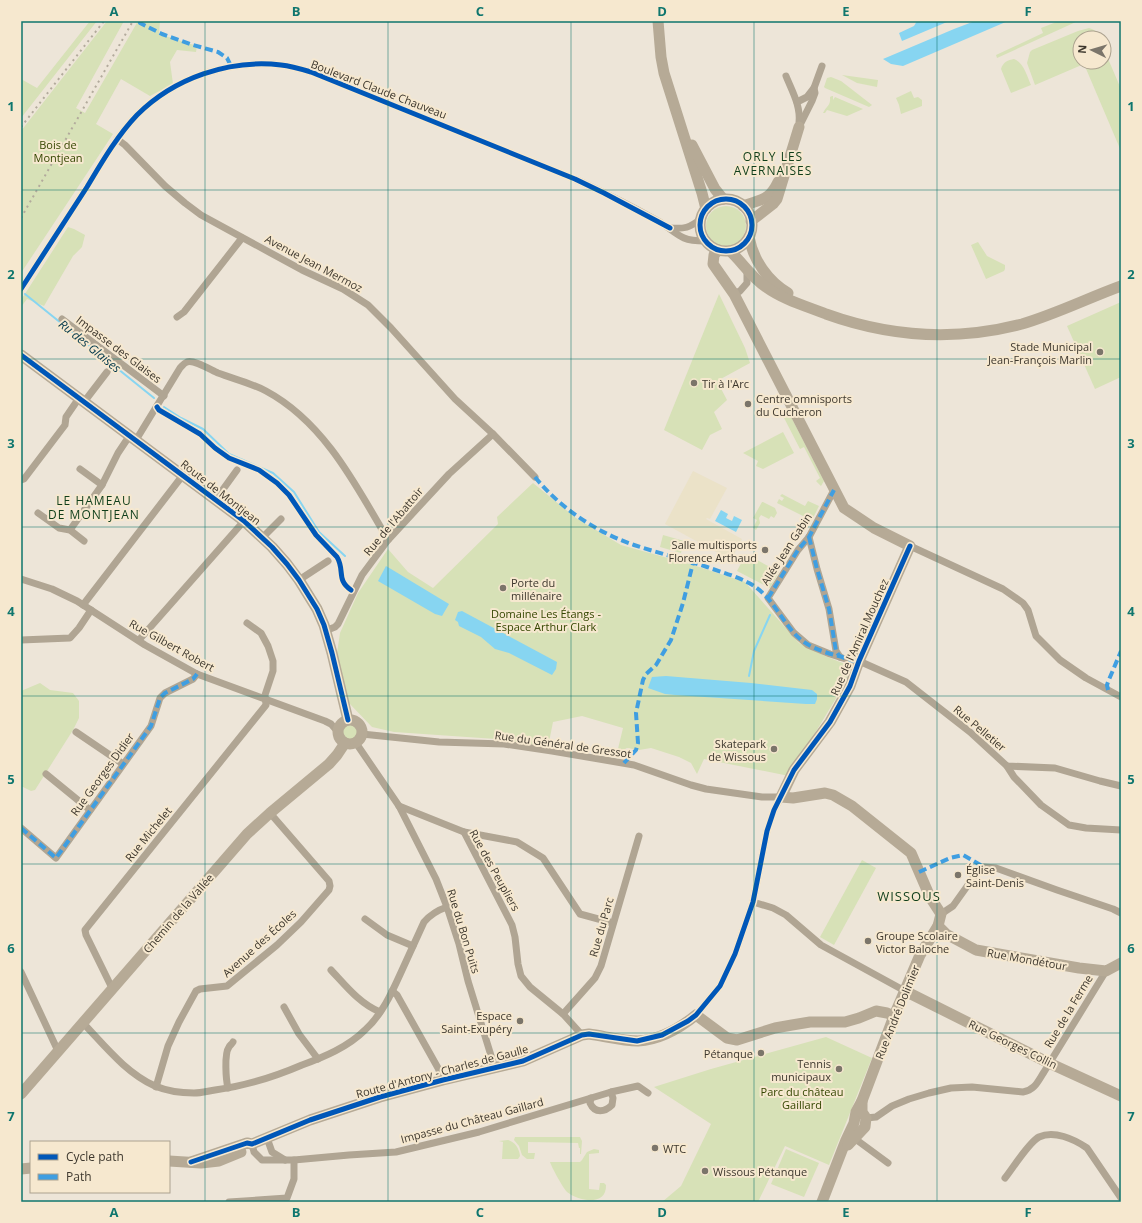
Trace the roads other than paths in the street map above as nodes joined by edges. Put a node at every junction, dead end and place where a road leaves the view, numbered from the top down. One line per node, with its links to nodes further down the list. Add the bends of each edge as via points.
1 (658, 21): 6 (street, via 660,57)
2 (822, 66): 4 (street)
3 (786, 76): 5 (street)
4 (814, 88): 5 (street, via 807,97); 7 (street, via 812,101)
5 (796, 102): 7 (street, via 800,116)
6 (679, 118): 10 (street, via 713,185); 12 (street)
7 (799, 127): 9 (street)
8 (117, 139): 14 (street, Boulevard Claude Chauveau, via 153,101 193,78 231,66 281,65 311,72 535,162 604,192); 16 (street, Avenue Jean Mermoz, via 184,203); 22 (street, Boulevard Claude Chauveau)
9 (788, 164): 11 (street, via 773,193); 13 (street, via 773,204)
10 (723, 199): 11 (street); 12 (street, via 714,202)
11 (743, 206): 13 (street)
12 (703, 214): 14 (street, via 687,228); 17 (street, via 700,230)
13 (751, 221): 15 (street)
14 (670, 228): 17 (street, Boulevard Claude Chauveau, via 685,238)
15 (749, 237): 19 (street, via 741,246); 24 (street, via 754,254 769,278 782,290)
16 (242, 238): 25 (street, via 184,312); 31 (street, Avenue Jean Mermoz, via 343,289 368,305 455,399)
17 (705, 241): 18 (street)
18 (718, 250): 19 (street); 23 (street, via 714,255 713,264)
19 (730, 250): 20 (street)
20 (746, 268): 23 (street, via 747,283); 24 (street, via 766,288)
21 (1121, 286): 24 (street, via 1023,323 955,335 892,331 856,324)
22 (21, 289)
23 (734, 294): 39 (street)
24 (810, 308)
25 (176, 317)
26 (62, 319): 29 (street, Impasse des Glaises)
27 (21, 355): 30 (street, Route de Montjean)
28 (107, 372): 30 (street)
29 (164, 396): 32 (street); 47 (street, via 180,368 189,361 252,385 290,407 305,418 334,454)
30 (82, 400): 32 (street, Route de Montjean); 37 (street, via 66,417 64,425)
31 (493, 434): 36 (street, Avenue Jean Mermoz); 47 (street, Rue de l'Abattoir, via 449,474)
32 (133, 437): 35 (street, Route de Montjean); 38 (street, via 118,453)
33 (80, 469): 38 (street)
34 (237, 470): 40 (street)
35 (183, 475): 40 (street, Route de Montjean); 54 (street)
36 (535, 477)
37 (21, 480)
38 (102, 485): 44 (street)
39 (834, 490): 45 (street, Allée Jean Gabin); 49 (street, via 844,508 874,528)
40 (216, 499): 43 (street, Route de Montjean)
41 (38, 512): 44 (street, via 60,528)
42 (281, 519): 46 (street)
43 (244, 521): 46 (street, Route de Montjean); 59 (street)
44 (70, 530): 48 (street)
45 (809, 537): 53 (street, Allée Jean Gabin); 60 (street, via 829,609 836,651)
46 (262, 538): 52 (street, Route de Montjean)
47 (388, 540): 57 (street, Rue de l'Abattoir, via 362,575 338,624)
48 (84, 541)
49 (910, 546): 61 (street, Rue de l'Amiral Mouchez); 63 (street, via 1003,589 1028,610 1036,636 1060,660)
50 (328, 561): 52 (street)
51 (21, 579): 54 (street, Rue Gilbert Robert, via 57,591)
52 (299, 580): 57 (street, Route de Montjean, via 317,609)
53 (768, 598): 60 (street, Rue Pelletier, via 794,633 808,644)
54 (83, 605): 55 (street, Rue Gilbert Robert)
55 (91, 610): 58 (street, via 70,638); 59 (street, Rue Gilbert Robert)
56 (247, 623): 64 (street, via 260,633 273,661)
57 (325, 631): 65 (street, Route de Montjean)
58 (21, 640)
59 (139, 640): 62 (street, Rue Gilbert Robert)
60 (840, 657): 61 (street, Rue Pelletier)
61 (859, 661): 70 (street, Rue Pelletier, via 906,682 970,732); 73 (street, Rue de l'Amiral Mouchez, via 853,679 830,722 794,770)
62 (197, 674): 64 (street, Rue Gilbert Robert); 69 (street, Rue Georges Didier, via 193,679 160,698 151,726)
63 (1121, 697)
64 (266, 700): 67 (street, Rue Gilbert Robert, via 331,724); 93 (street, Rue Michelet, via 266,705 85,930)
65 (348, 720): 67 (street, via 341,724); 68 (street, via 359,723 362,730)
66 (76, 732): 69 (street)
67 (338, 732): 68 (street, via 340,739)
68 (354, 740): 73 (street, Rue du Général de Gressot, via 504,744 634,765 706,789 762,797); 74 (street); 76 (street, Chemin de la Vallée)
69 (124, 764): 75 (street, Rue Georges Didier)
70 (1007, 766): 72 (street, Rue Pelletier, via 1055,768); 78 (street, via 1041,805 1069,825)
71 (46, 774): 75 (street)
72 (1121, 786)
73 (781, 797): 81 (street, Rue de l'Amiral Mouchez, via 767,831); 84 (street, via 793,798 825,793 852,806 911,853 932,901)
74 (400, 806): 79 (street, Rue des Peupliers); 82 (street, Rue du Bon Puits, via 436,878)
75 (90, 810): 77 (street, Rue Georges Didier, via 56,858)
76 (270, 813): 93 (street, Chemin de la Vallée, via 247,834); 109 (street, Avenue des Écoles, via 327,878 329,890 301,922 228,986 196,991 168,1046)
77 (21, 828)
78 (1121, 830)
79 (464, 832): 86 (street, via 517,842 543,858 580,914); 98 (street, Rue des Peupliers, via 512,925 521,976 530,987)
80 (639, 836): 86 (street, Rue du Parc)
81 (753, 902): 95 (street, via 780,911 821,945); 99 (street, Rue de l'Amiral Mouchez, via 735,954 720,986)
82 (447, 907): 88 (street, via 429,916); 107 (street, Rue du Bon Puits)
83 (1121, 913): 84 (street, via 1026,878 996,868 984,867 978,871 953,906)
84 (941, 914): 87 (street, Rue André Dolimier)
85 (365, 919): 88 (street, via 387,935)
86 (613, 923): 98 (street, Rue du Parc, via 595,978)
87 (938, 926): 91 (street, Rue Mondétour, via 946,934 976,950); 95 (street, Rue André Dolimier, via 920,955)
88 (413, 946): 94 (street)
89 (1121, 963): 91 (street)
90 (330, 970): 97 (street, via 363,1003)
91 (1106, 971): 106 (street, Rue de la Ferme)
92 (21, 972): 104 (street)
93 (112, 988): 101 (street, Chemin de la Vallée)
94 (392, 991): 97 (street); 108 (street, via 397,995)
95 (905, 991): 100 (street, Rue André Dolimier); 106 (street, Rue Georges Collin)
96 (284, 1007): 105 (street, via 299,1034)
97 (380, 1012): 105 (street, via 366,1030)
98 (563, 1014): 102 (street, Rue des Peupliers)
99 (696, 1014): 100 (street, via 727,1038 737,1040 792,1025 845,1022 876,1011); 102 (street, Route d'Antony - Charles de Gaulle, via 675,1029 645,1040)
100 (894, 1016): 116 (street, Rue André Dolimier)
101 (83, 1023): 104 (street, Chemin de la Vallée); 109 (street, via 127,1069)
102 (582, 1035): 107 (street, Route d'Antony - Charles de Gaulle, via 530,1059)
103 (233, 1042): 110 (street, via 228,1048 226,1059)
104 (58, 1051): 113 (street, Chemin de la Vallée)
105 (318, 1059): 110 (street, via 278,1075)
106 (1049, 1063): 114 (street, Rue Georges Collin); 117 (street, Rue de la Ferme, via 1029,1091 951,1088 909,1099 876,1117)
107 (494, 1068): 108 (street, Route d'Antony - Charles de Gaulle)
108 (443, 1080): 119 (street, Route d'Antony - Charles de Gaulle, via 310,1120)
109 (156, 1086): 110 (street, via 175,1092 195,1093)
110 (228, 1088)
111 (611, 1092): 112 (street, Impasse du Château Gaillard, via 638,1086); 115 (street, Impasse du Château Gaillard); 115 (street, via 612,1105 603,1111 592,1108)
112 (648, 1093)
113 (21, 1094)
114 (1121, 1096)
115 (591, 1098): 122 (street, Impasse du Château Gaillard, via 495,1128 396,1152)
116 (862, 1101): 117 (street, via 862,1112); 118 (street, Rue André Dolimier, via 856,1112)
117 (866, 1118): 118 (street, Rue André Dolimier, via 865,1127)
118 (853, 1134): 124 (street); 129 (street, Rue André Dolimier, via 842,1151)
119 (267, 1138): 120 (street, Route d'Antony - Charles de Gaulle); 121 (street, via 272,1152)
120 (252, 1144): 121 (street, Impasse du Château Gaillard, via 254,1152 262,1160); 123 (street, Route d'Antony - Charles de Gaulle, via 247,1143 191,1162)
121 (285, 1160): 122 (street, Impasse du Château Gaillard)
122 (294, 1160): 127 (street, via 294,1178)
123 (170, 1162)
124 (888, 1163)
125 (1005, 1178): 126 (street, via 1039,1137 1056,1136 1078,1142 1086,1148)
126 (1121, 1198)
127 (288, 1200): 128 (street)
128 (229, 1202)
129 (822, 1202)

